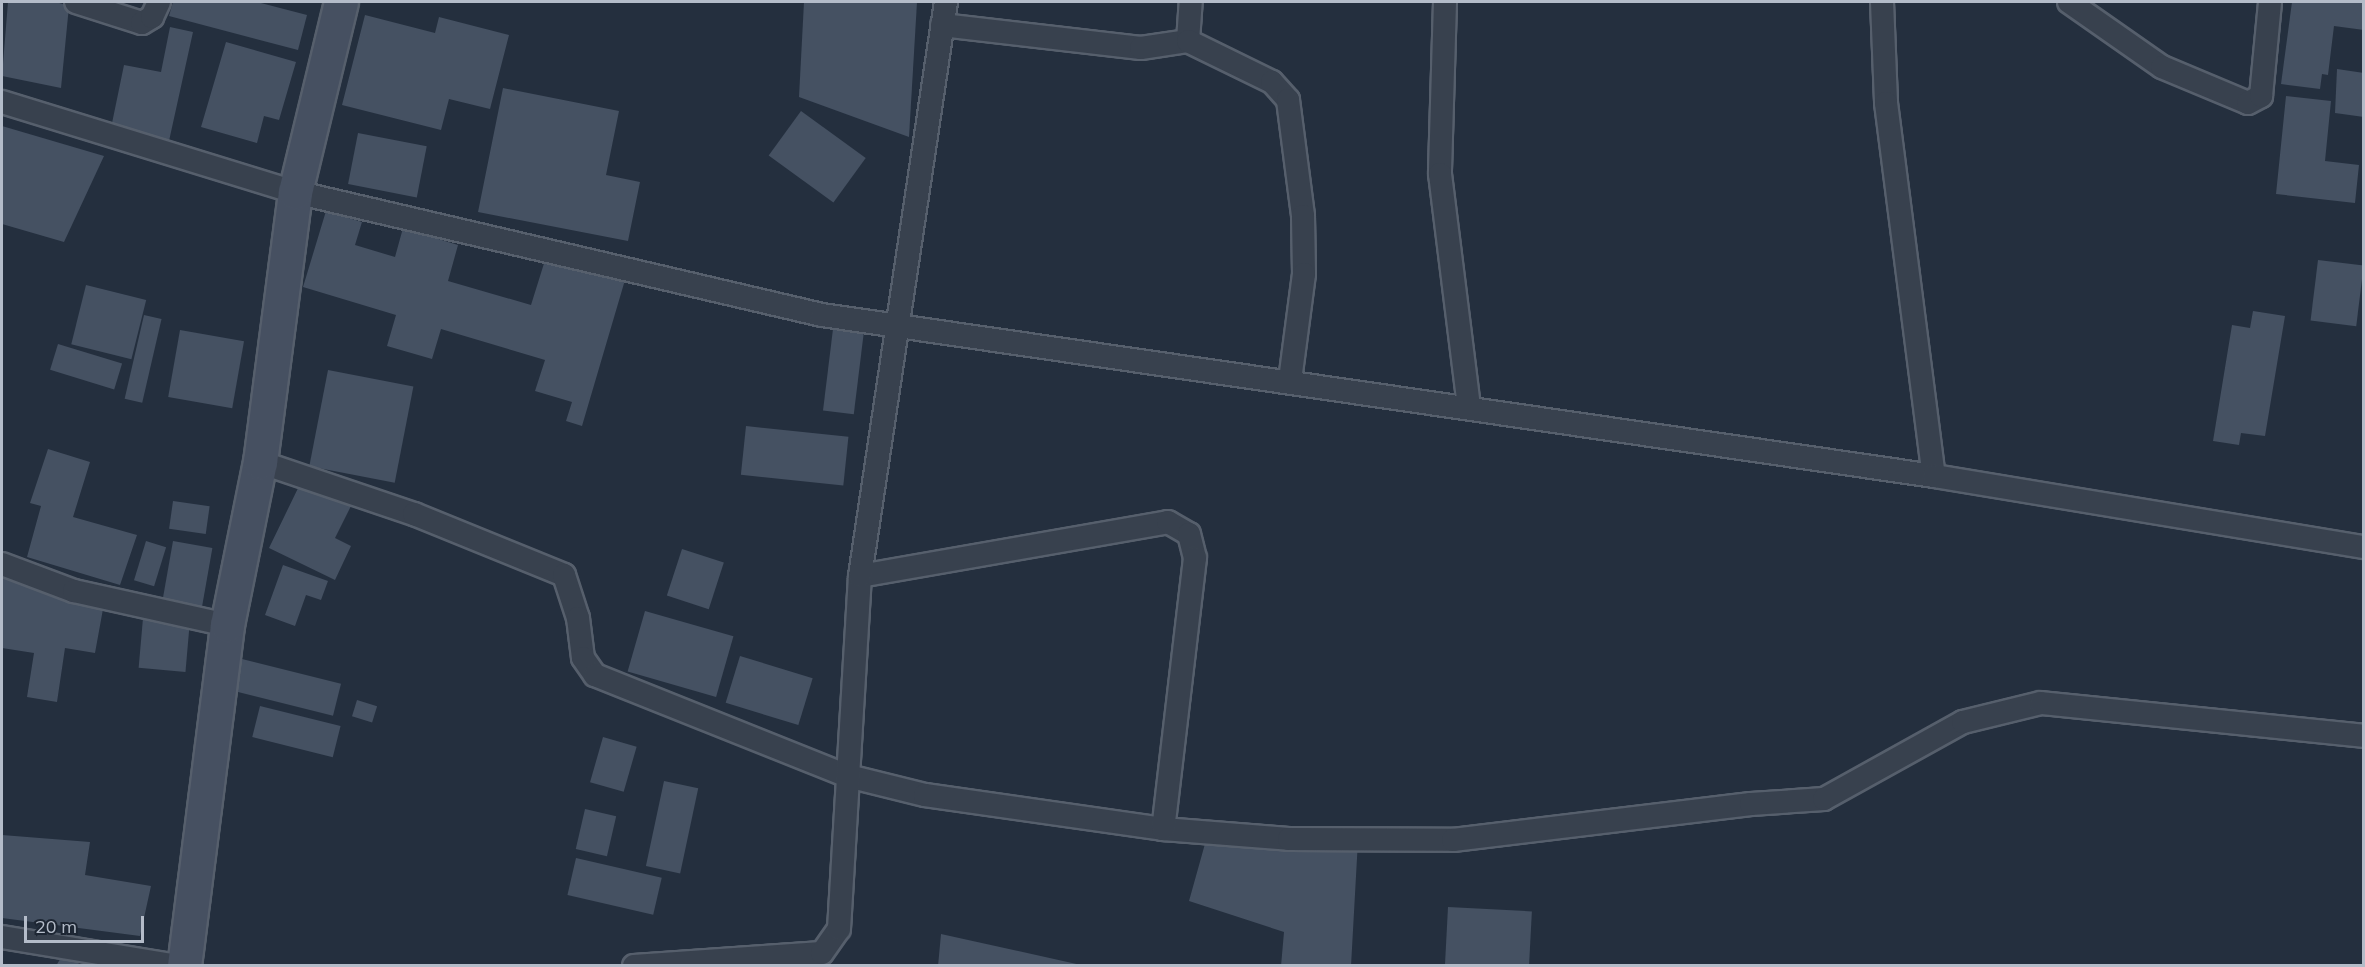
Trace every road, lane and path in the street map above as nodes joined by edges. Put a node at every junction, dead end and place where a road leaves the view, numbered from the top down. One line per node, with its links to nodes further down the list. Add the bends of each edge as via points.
1 (76, 2): 2 (lane, via 142,22 152,17)
2 (159, 2)
3 (341, 2): 13 (street)
4 (946, 2): 10 (lane)
5 (1191, 2): 11 (lane)
6 (1445, 2): 16 (lane, via 1440,174)
7 (1882, 2): 18 (lane, via 1886,103)
8 (2069, 2): 9 (lane, via 2162,67 2248,103 2261,96)
9 (2270, 2)
10 (942, 25): 11 (lane, via 1141,48); 14 (lane)
11 (1188, 41): 15 (lane, via 1272,82 1288,100 1303,216 1304,262)
12 (2, 102): 13 (lane)
13 (295, 192): 14 (lane, via 822,315); 17 (street)
14 (897, 326): 15 (lane); 21 (lane)
15 (1290, 381): 16 (lane)
16 (1469, 408): 18 (lane)
17 (260, 462): 22 (street); 24 (lane, via 414,514 564,575 578,618 583,658 595,675)
18 (1934, 476): 19 (lane)
19 (2364, 548)
20 (2, 564): 22 (lane, via 74,591)
21 (860, 576): 24 (lane); 25 (lane, via 1168,522 1189,534 1195,558)
22 (227, 625): 29 (street)
23 (2364, 736): 25 (lane, via 2040,703 1963,722 1824,800 1751,804 1453,840 1289,839)
24 (848, 776): 25 (lane, via 925,795); 27 (lane, via 839,928 822,953)
25 (1163, 829)
26 (2, 937): 28 (lane)
27 (778, 961): 30 (lane)
28 (177, 966)
29 (184, 966)
30 (634, 966)

